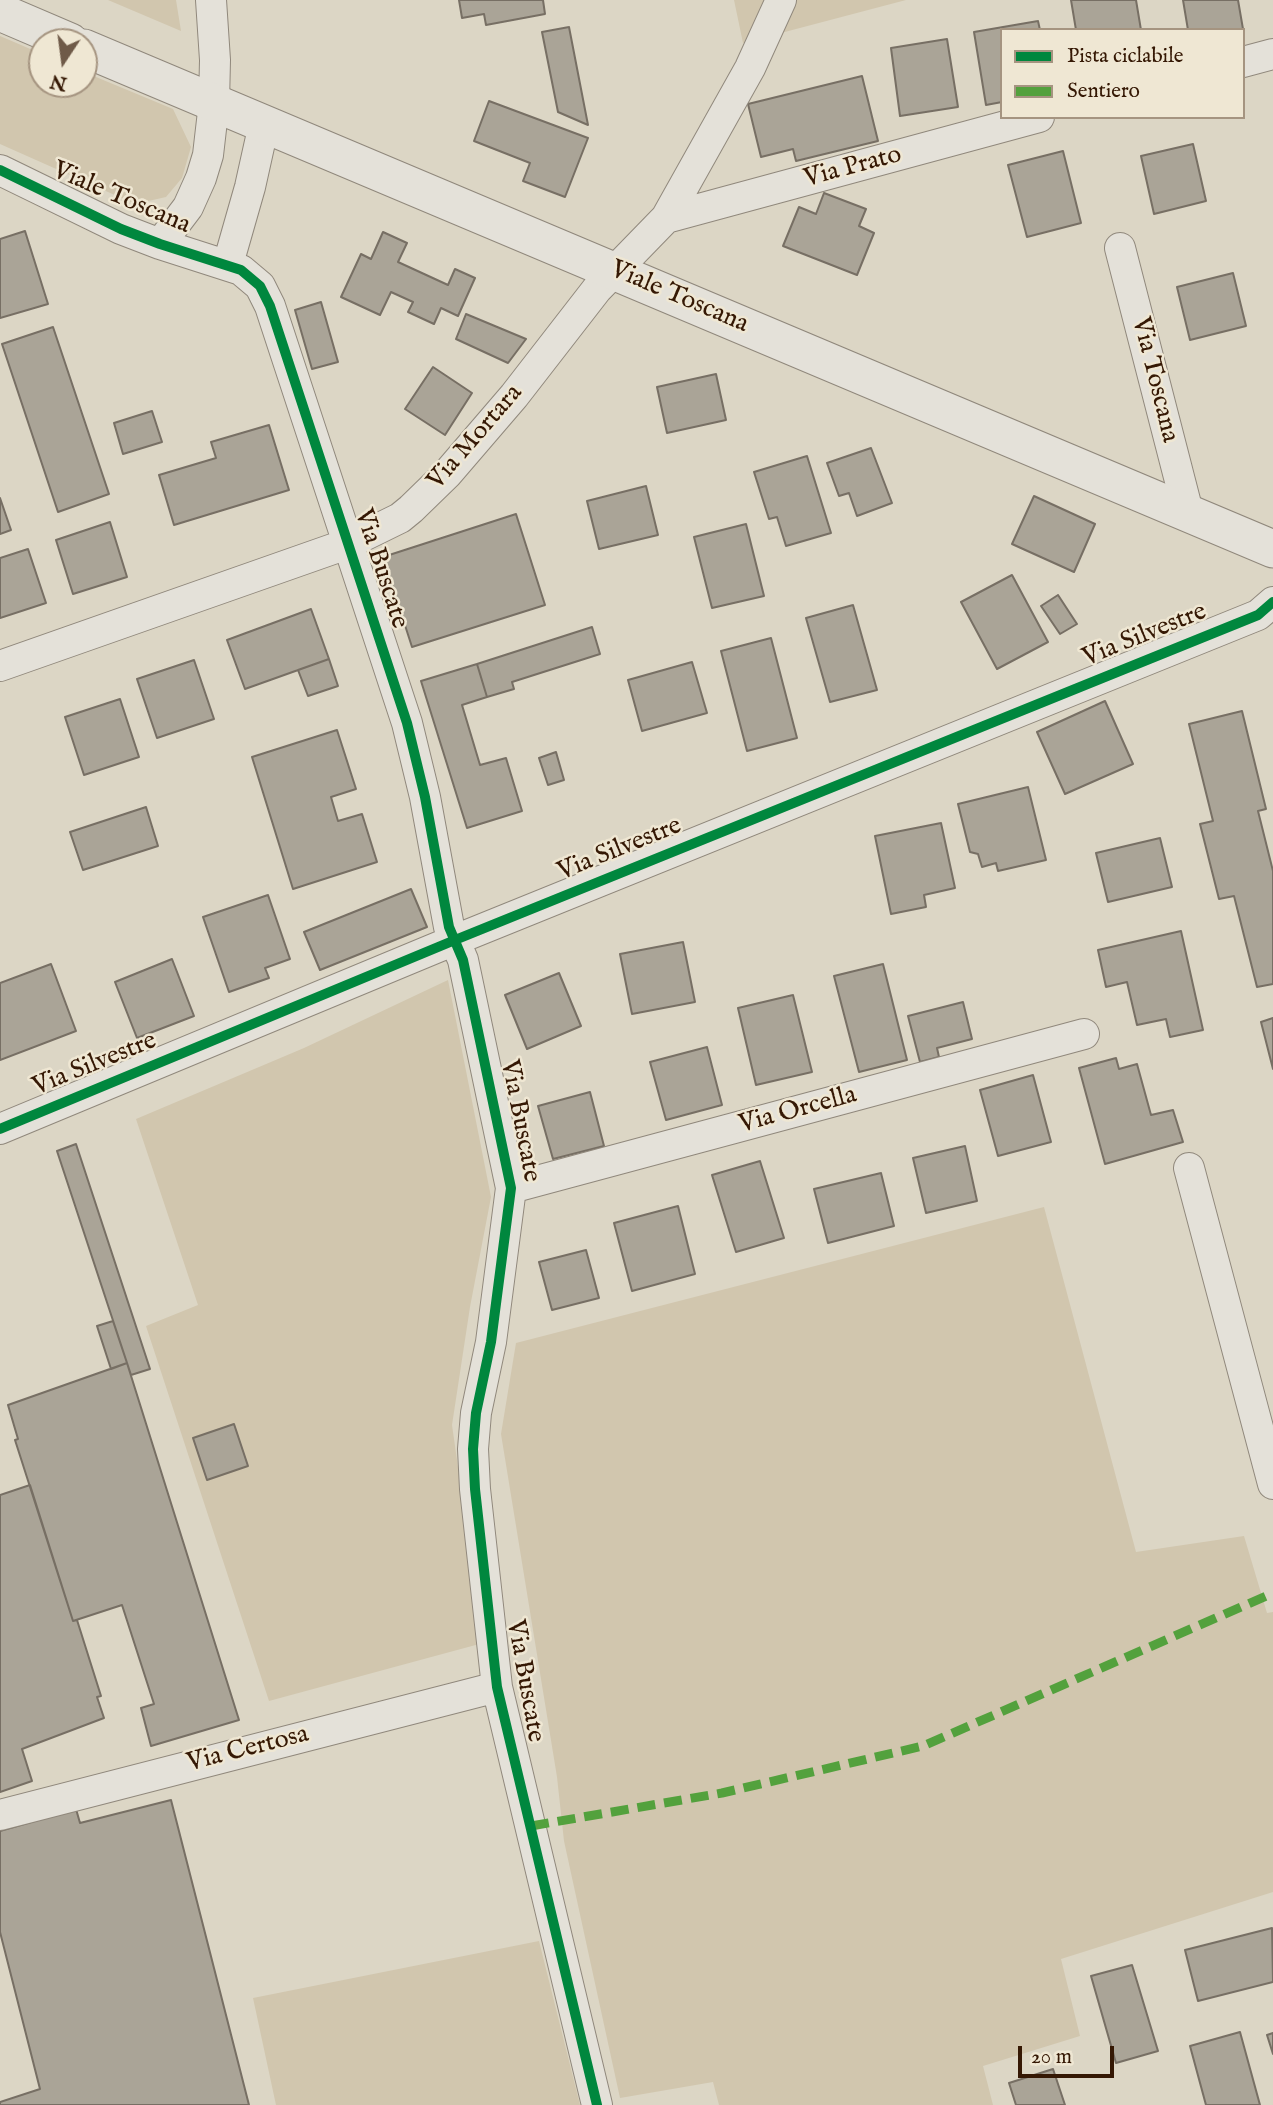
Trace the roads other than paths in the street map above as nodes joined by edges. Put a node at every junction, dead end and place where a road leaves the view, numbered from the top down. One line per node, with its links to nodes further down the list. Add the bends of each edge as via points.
1 (211, 0): 8 (street)
2 (781, 0): 12 (street, Via Mortara, via 750,68)
3 (0, 12): 4 (street)
4 (37, 28)
5 (98, 54): 8 (street, Viale Toscana)
6 (1273, 54): 7 (street)
7 (1245, 61)
8 (214, 103): 10 (street, Viale Toscana); 13 (street, via 205,167 188,206)
9 (1032, 119): 12 (street, Via Prato)
10 (264, 124): 15 (street); 16 (street, Viale Toscana)
11 (0, 170): 13 (street, Viale Toscana, via 99,220)
12 (666, 218): 16 (street, Via Mortara)
13 (160, 244): 15 (street, Viale Toscana)
14 (1120, 248): 17 (street, Via Toscana)
15 (228, 264): 18 (street, Via Buscate, via 253,278 265,295)
16 (615, 272): 17 (street, Viale Toscana); 18 (street, Via Mortara, via 435,487 400,518)
17 (1188, 512): 19 (street, Viale Toscana)
18 (347, 544): 21 (street, Via Mortara); 22 (street, Via Buscate, via 411,740 448,922)
19 (1273, 549)
20 (1269, 614): 22 (street, Via Silvestre)
21 (0, 667)
22 (456, 940): 24 (street, Via Silvestre); 26 (street, Via Buscate)
23 (1084, 1034): 26 (street, Via Orcella)
24 (0, 1129)
25 (1189, 1168): 27 (street)
26 (511, 1188): 28 (street, Via Buscate, via 492,1342 473,1440)
27 (1273, 1484)
28 (497, 1687): 29 (street, Via Certosa); 30 (street, Via Buscate)
29 (0, 1815)
30 (597, 2105)

